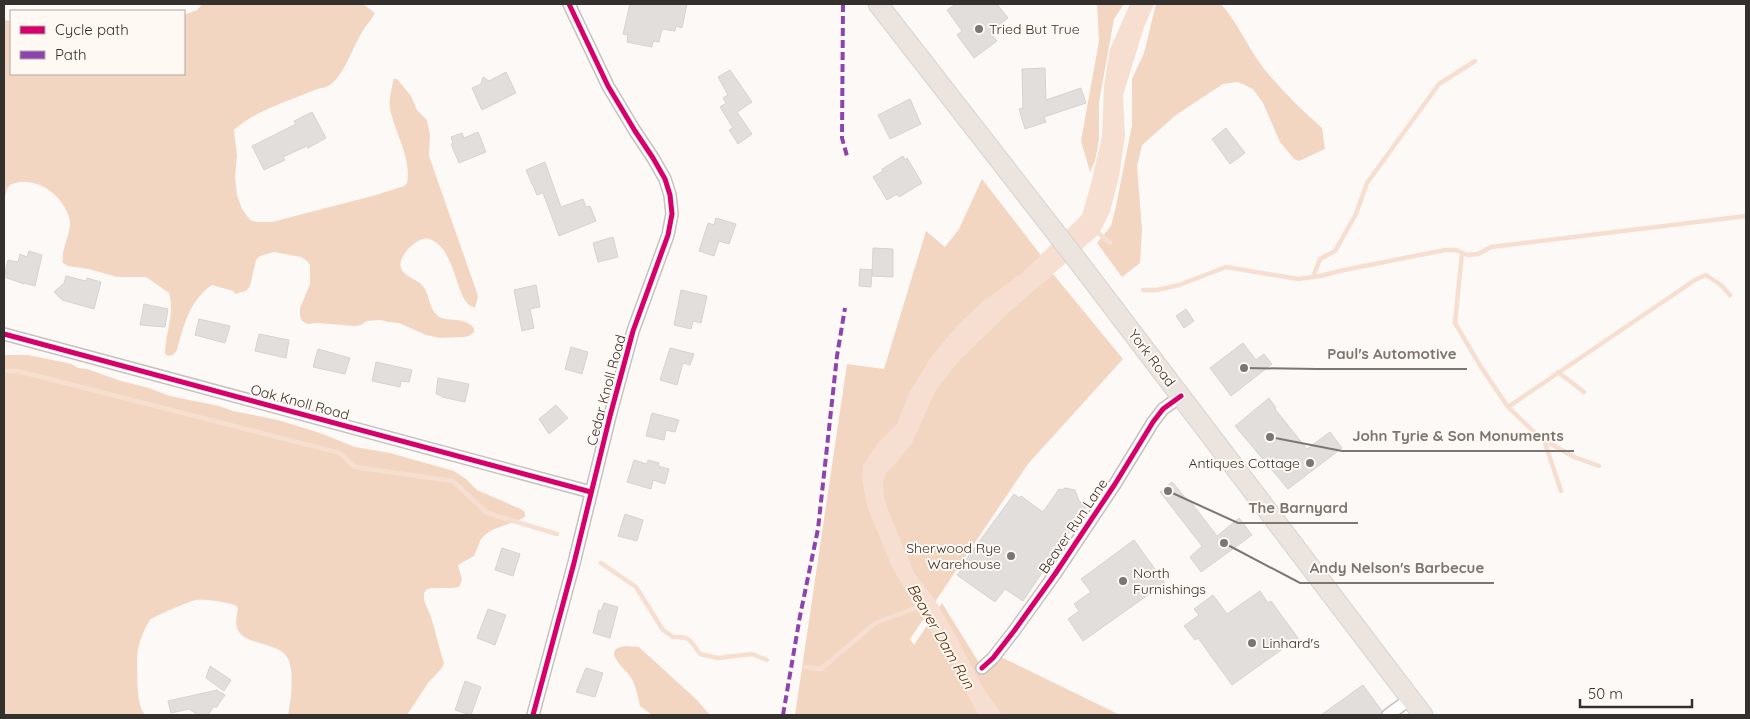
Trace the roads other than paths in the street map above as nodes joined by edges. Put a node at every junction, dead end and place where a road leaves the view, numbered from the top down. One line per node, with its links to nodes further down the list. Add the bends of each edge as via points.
1 (569, 4): 5 (street, Cedar Knoll Road, via 608,86 665,180 672,214 668,235 633,331)
2 (878, 4): 4 (main road, York Road)
3 (4, 334): 5 (street, Oak Knoll Road)
4 (1181, 396): 6 (street, Beaver Run Lane, via 1152,422 1055,574 1009,638); 7 (main road, York Road)
5 (590, 492): 8 (street, Cedar Knoll Road)
6 (982, 668)
7 (1410, 699): 9 (street); 10 (main road, York Road)
8 (533, 715)
9 (1388, 715)
10 (1423, 715)

